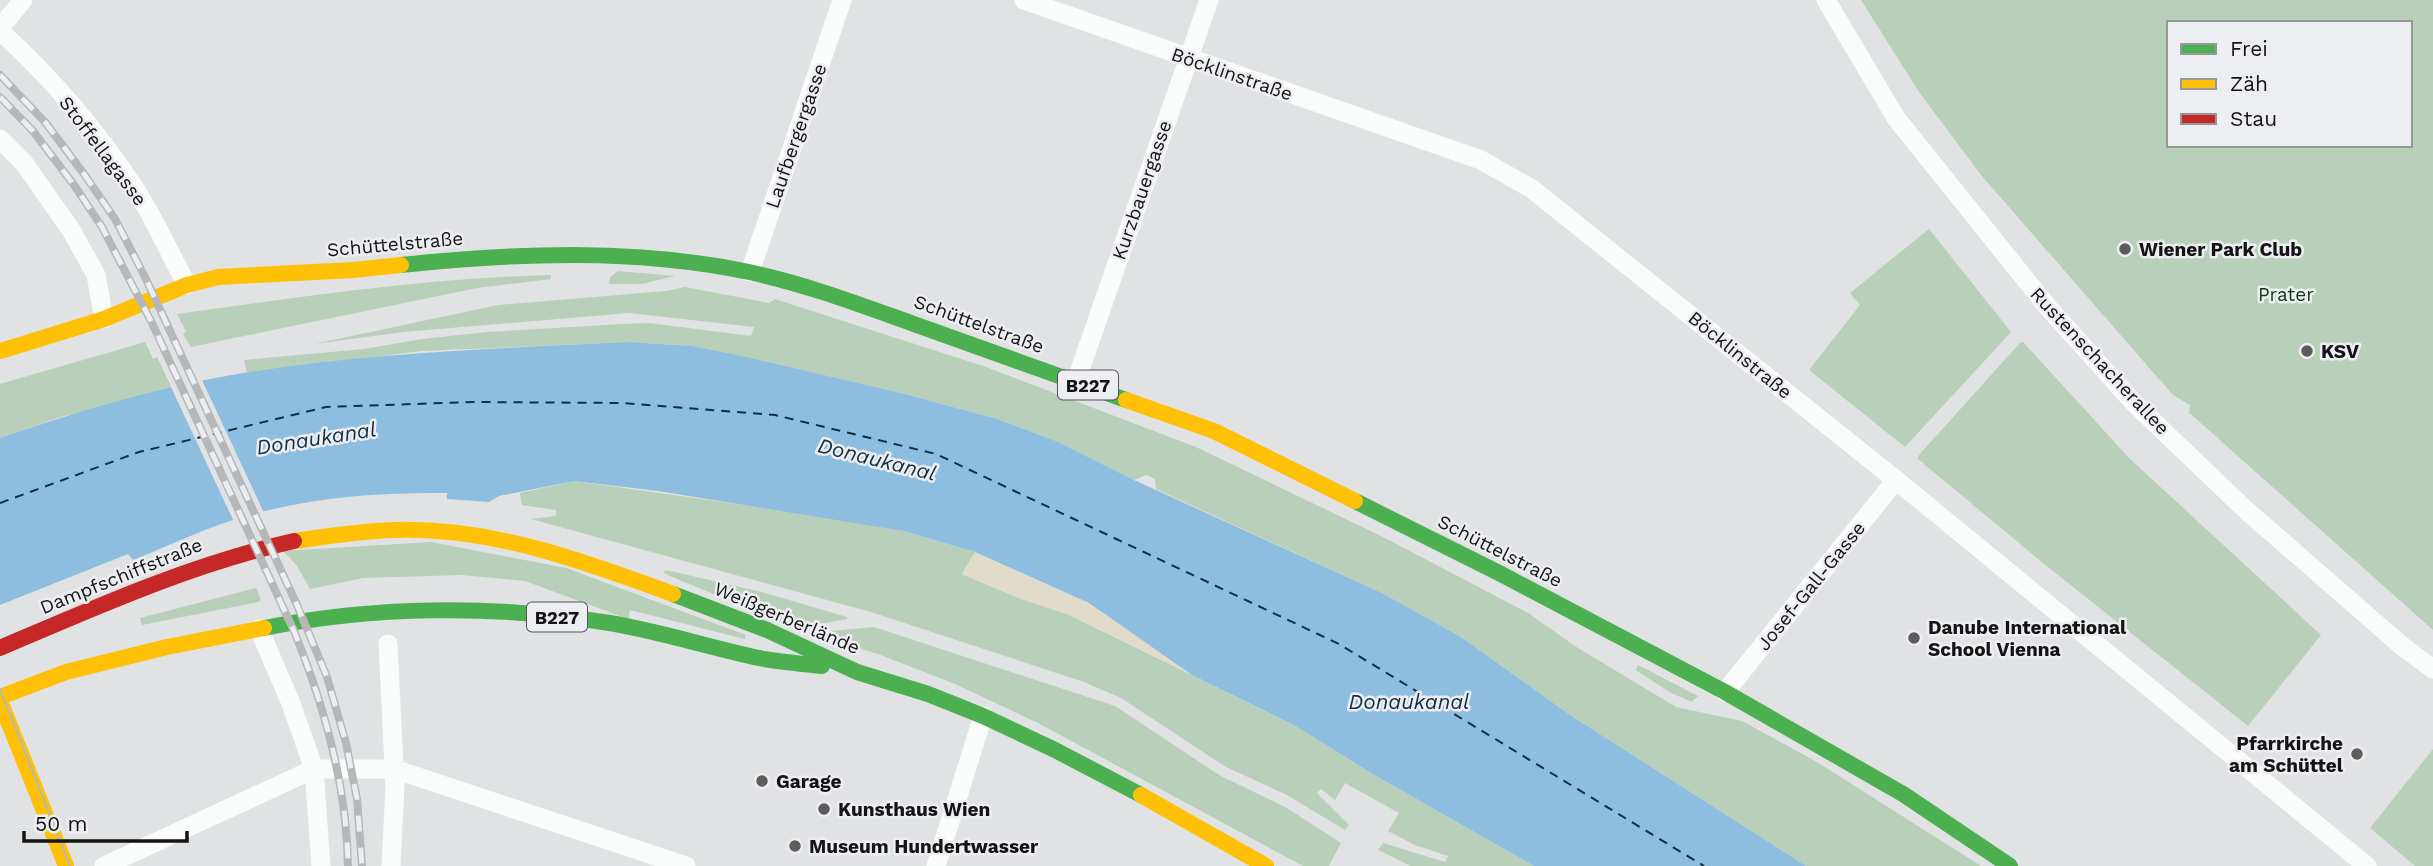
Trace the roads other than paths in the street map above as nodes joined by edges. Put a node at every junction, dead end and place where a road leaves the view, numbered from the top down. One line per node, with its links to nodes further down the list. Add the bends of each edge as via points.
1 (23, 0): 6 (street)
2 (842, 0): 11 (street, Laufbergergasse)
3 (1024, 0): 9 (street, Böcklinstraße)
4 (1209, 0): 9 (street, Kurzbauergasse)
5 (1826, 0): 22 (street, Rustenschacherallee, via 1896,118 2046,305 2116,383 2248,511)
6 (0, 29): 12 (street, Stoffellagasse, via 86,122 137,192)
7 (0, 39): 8 (street)
8 (0, 50)
9 (1188, 59): 15 (street, Kurzbauergasse); 16 (street, Böcklinstraße, via 1480,160 1532,189)
10 (0, 139): 13 (street, via 24,163 71,230 96,275)
11 (750, 272): 12 (main road, Schüttelstraße / B227, via 579,254 250,274); 15 (main road, Schüttelstraße / B227, via 821,290)
12 (187, 285): 13 (main road, Schüttelstraße / B227)
13 (104, 319): 14 (main road, Schüttelstraße / B227)
14 (0, 351)
15 (1076, 381): 23 (main road, Schüttelstraße / B227, via 1214,431)
16 (1896, 480): 23 (street, Josef-Gall-Gasse); 36 (street, Böcklinstraße)
17 (259, 548): 20 (main road, Dampfschiffstraße / B227, via 162,582); 21 (main road, Weißgerberlände / B227, via 393,530 494,538 545,549 675,594)
18 (259, 629): 21 (main road, B227, via 386,612 517,613 604,622 765,659); 24 (main road, B227, via 99,663); 26 (street)
19 (387, 644): 27 (street)
20 (1, 657)
21 (852, 670): 25 (main road, Weißgerberlände / B227)
22 (2433, 670)
23 (1726, 692): 35 (main road, Schüttelstraße / B227, via 1903,794)
24 (0, 699): 28 (main road)
25 (983, 716): 33 (street); 34 (main road, Weißgerberlände / B227)
26 (314, 769): 27 (street); 29 (street); 30 (street)
27 (394, 769): 31 (street); 32 (street)
28 (66, 866)
29 (104, 866)
30 (321, 866)
31 (391, 866)
32 (686, 866)
33 (936, 866)
34 (1266, 866)
35 (2010, 866)
36 (2367, 866)

